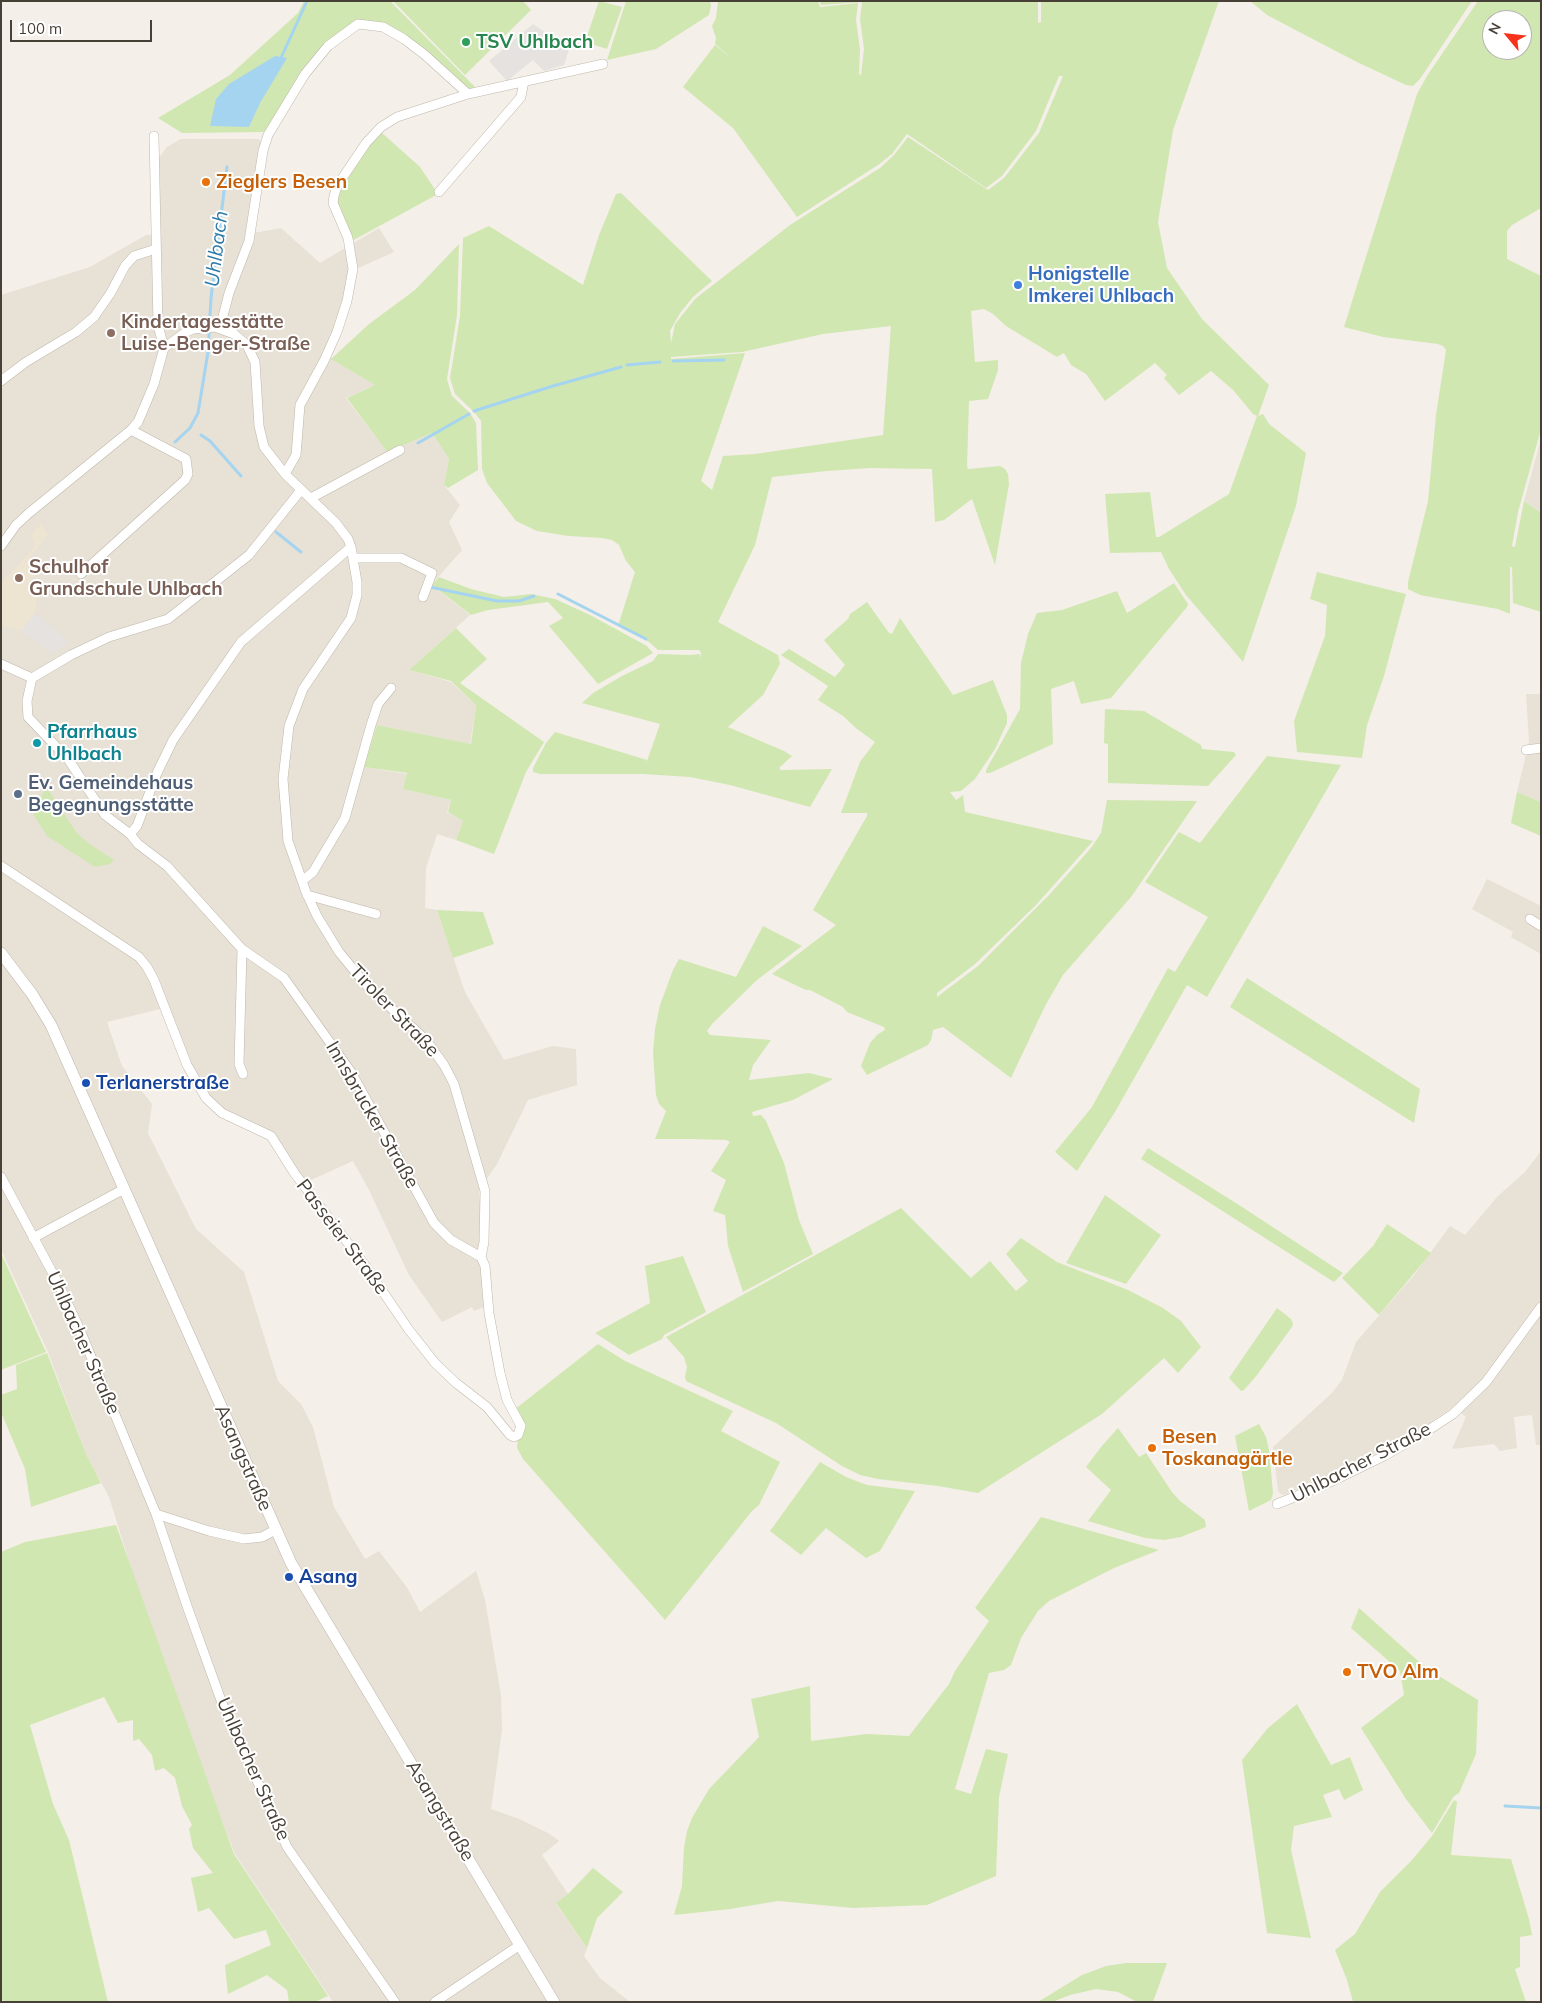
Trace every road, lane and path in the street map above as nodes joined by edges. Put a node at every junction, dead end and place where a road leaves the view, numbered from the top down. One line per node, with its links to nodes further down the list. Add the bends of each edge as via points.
1 (603, 64): 2 (street)
2 (524, 81): 3 (street); 5 (street, via 520,97)
3 (468, 94): 7 (street, via 425,55 383,28 358,24 328,46 305,74 268,135 249,241); 12 (street, via 397,117 381,127 336,186 333,203 348,238 353,269 348,301 324,361 300,405 296,456)
4 (154, 136): 6 (street)
5 (438, 192)
6 (156, 249): 8 (street, via 158,325); 9 (street, via 134,256 94,317)
7 (218, 327): 8 (street, via 186,332); 12 (street, Tiroler Straße, via 241,339 253,356 261,440)
8 (164, 348): 10 (street, via 147,403)
9 (1, 381)
10 (131, 430): 15 (street, via 16,525); 18 (street, via 186,459 188,474)
11 (400, 450): 14 (street)
12 (285, 474): 13 (street, Tiroler Straße)
13 (301, 490): 14 (street, Tiroler Straße); 21 (street, via 249,556 168,618 109,637)
14 (311, 498): 16 (street, Tiroler Straße, via 336,523)
15 (1, 546)
16 (351, 547): 17 (street, Tiroler Straße); 25 (street, via 241,642 173,740 137,826)
17 (354, 558): 19 (street, via 401,558 432,573); 27 (street, Tiroler Straße, via 357,582 350,618 303,689 286,739 283,780 285,823)
18 (81, 574)
19 (423, 597)
20 (1, 664): 21 (street)
21 (32, 678): 25 (street, Innsbrucker Straße, via 28,717 68,759 105,815)
22 (391, 688): 27 (street, via 378,704 345,818 313,872)
23 (1541, 748): 24 (street)
24 (1526, 750)
25 (130, 834): 32 (street, Innsbrucker Straße, via 168,866)
26 (1, 866): 39 (street, Passeier Straße, via 139,957 154,980 186,1064 206,1098 222,1113 272,1136 295,1174 435,1364 485,1404 510,1435 515,1436 521,1426 508,1400 500,1373)
27 (302, 881): 28 (street, Tiroler Straße)
28 (307, 895): 29 (street); 37 (street, Tiroler Straße, via 347,964 426,1040 444,1065 459,1098)
29 (376, 914)
30 (1530, 919): 31 (street)
31 (1541, 926)
32 (242, 948): 34 (street, via 239,1064); 39 (street, Innsbrucker Straße, via 284,978 352,1072 434,1223 451,1240)
33 (1, 953): 36 (street, Asangstraße, via 51,1025)
34 (243, 1074)
35 (1, 1177): 38 (street, Uhlbacher Straße)
36 (124, 1189): 38 (street); 43 (street, Asangstraße)
37 (485, 1191): 39 (street, Passeier Straße)
38 (33, 1238): 42 (street, Uhlbacher Straße, via 80,1330)
39 (481, 1257)
40 (1541, 1307): 41 (street, Uhlbacher Straße, via 1494,1371 1453,1414 1384,1456)
41 (1277, 1504)
42 (156, 1514): 43 (street, via 244,1540); 45 (street, Uhlbacher Straße, via 222,1703 287,1847)
43 (275, 1530): 44 (street, Asangstraße, via 303,1585)
44 (520, 1945): 46 (street); 47 (street, Asangstraße)
45 (395, 2002)
46 (435, 2002)
47 (554, 2002)

